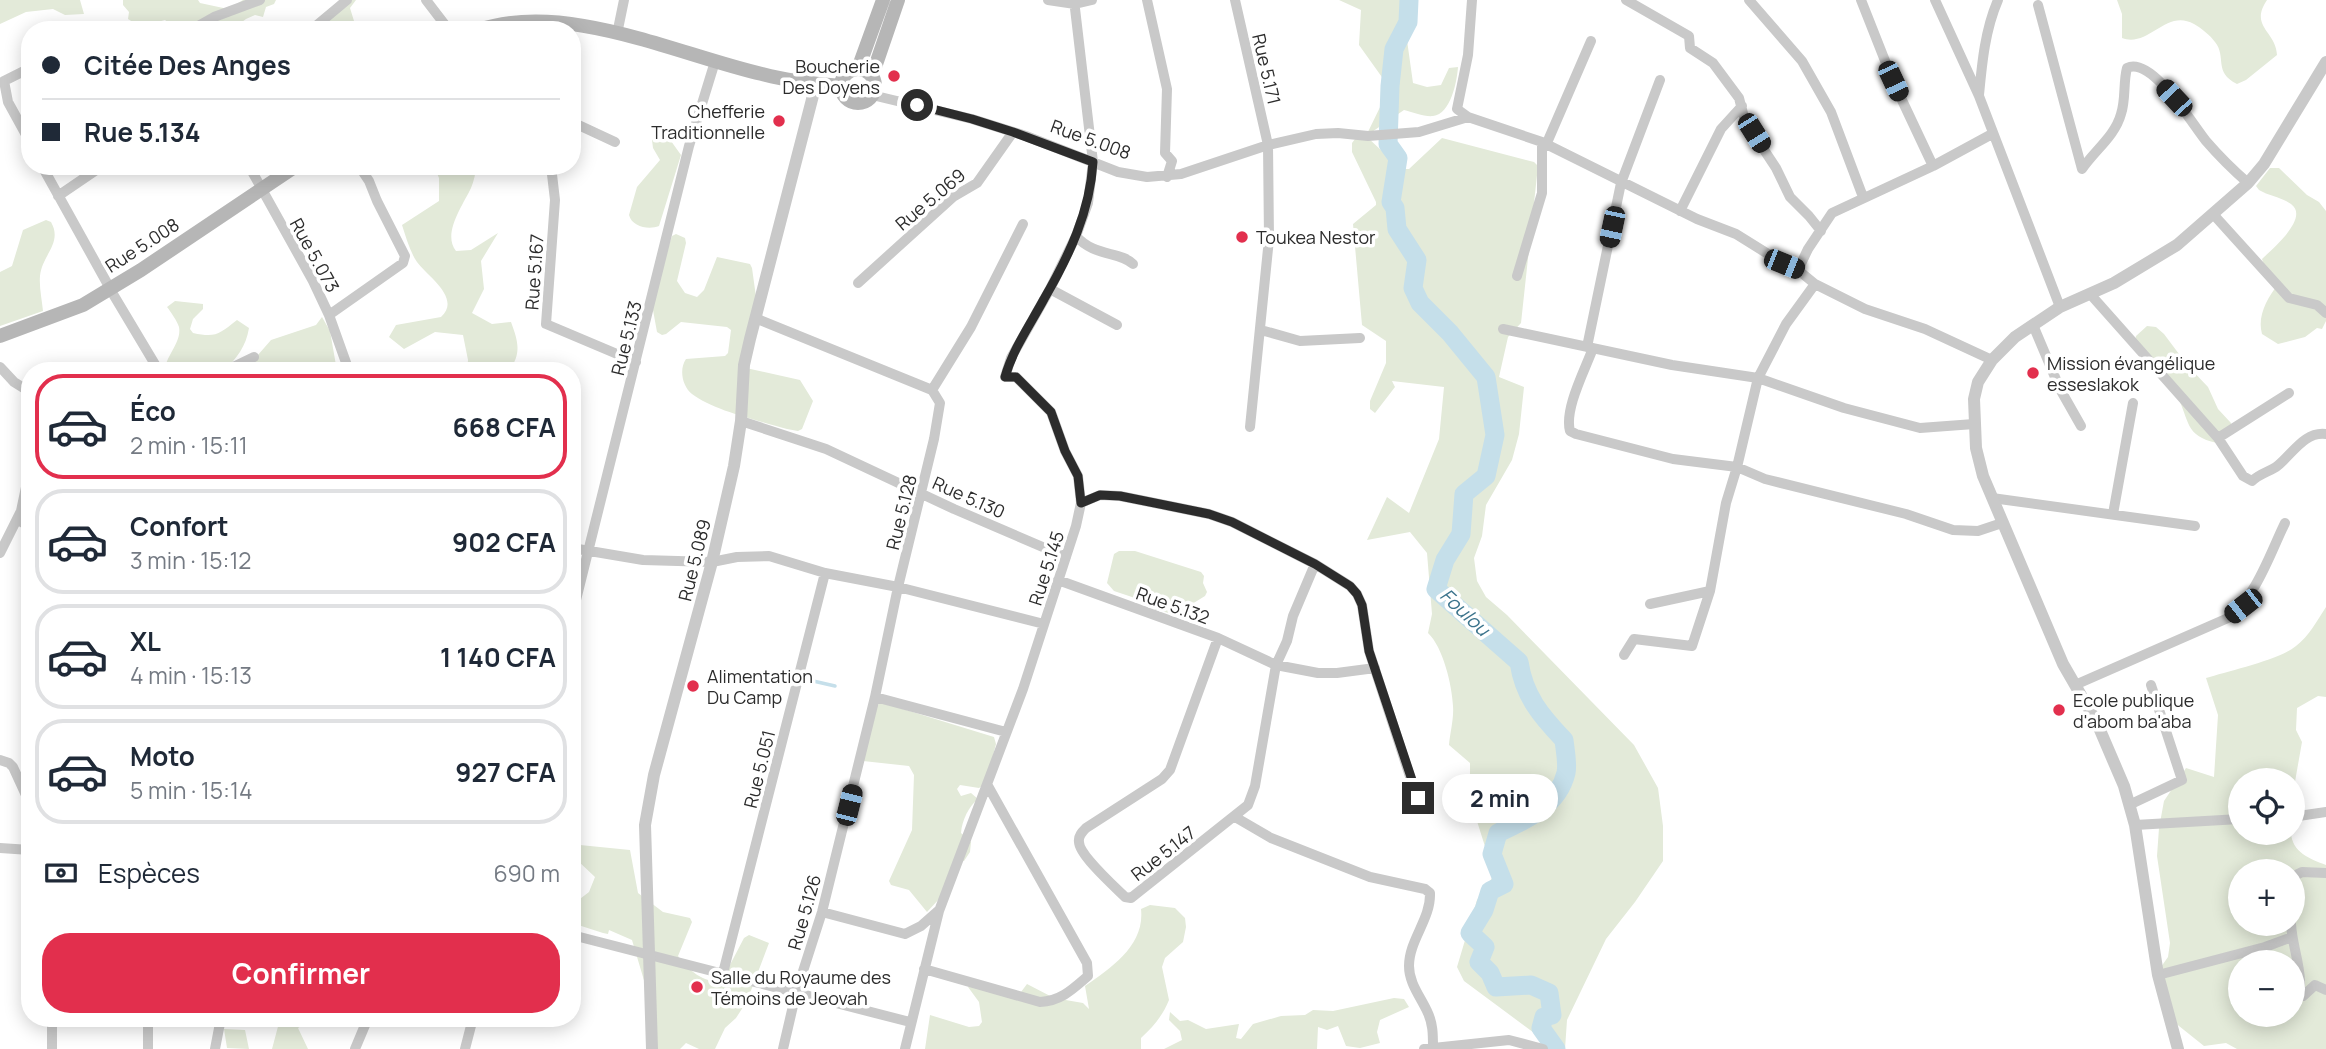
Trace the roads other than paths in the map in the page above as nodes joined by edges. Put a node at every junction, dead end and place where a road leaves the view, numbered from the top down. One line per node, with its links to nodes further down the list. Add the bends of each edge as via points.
1 (260, 0): 19 (street)
2 (347, 0): 20 (street)
3 (426, 0): 21 (street)
4 (624, 0): 26 (street)
5 (883, 0): 31 (main road)
6 (898, 0): 31 (main road)
7 (1048, 0): 17 (street)
8 (1092, 0): 17 (street)
9 (1147, 0): 56 (street, via 1167,89 1165,153 1172,161)
10 (1235, 0): 46 (street, Rue 5.171)
11 (1472, 0): 39 (street, via 1468,55 1457,109)
12 (1626, 0): 38 (street, via 1689,36 1690,48 1713,63)
13 (1749, 0): 61 (street, via 1802,61 1831,112)
14 (1861, 0): 48 (street)
15 (1935, 0): 37 (street)
16 (1998, 0): 37 (street, via 1983,55)
17 (1074, 2): 47 (street, Rue 5.145)
18 (2038, 5): 58 (street, via 2082,169 2117,124 2127,68 2134,66 2174,98 2204,139)
19 (207, 21)
20 (321, 21)
21 (442, 21)
22 (528, 21): 23 (main road)
23 (549, 21)
24 (581, 27): 26 (main road)
25 (581, 33): 29 (main road)
26 (617, 34): 34 (main road)
27 (1591, 41): 45 (street)
28 (2326, 62): 32 (street)
29 (713, 68): 34 (main road, via 758,81); 94 (street, Rue 5.133)
30 (21, 72): 40 (street, via 4,81 4,86)
31 (865, 73): 35 (main road, via 845,76); 36 (main road, via 875,86)
32 (2322, 77): 58 (street)
33 (1660, 80): 57 (street)
34 (816, 88): 35 (main road); 80 (street, Rue 5.089)
35 (843, 90): 36 (main road, via 853,102)
36 (872, 95): 42 (street, Rue 5.008)
37 (1979, 96): 43 (street)
38 (1742, 106): 62 (street, via 1721,129); 65 (street, via 1745,121 1790,197)
39 (1468, 117): 45 (street); 46 (street, Rue 5.008, via 1419,132 1316,134)
40 (21, 126)
41 (581, 126): 44 (street)
42 (1013, 132): 47 (street, Rue 5.008); 72 (street, Rue 5.069, via 977,183 953,197)
43 (1992, 135): 48 (street); 77 (street)
44 (615, 142)
45 (1544, 144): 57 (street); 71 (street, via 1542,193)
46 (1268, 145): 56 (street, Rue 5.008); 67 (street, Rue 5.171)
47 (1093, 162): 56 (street, Rue 5.008, via 1118,172); 66 (street, Rue 5.145, via 1088,203)
48 (1933, 166): 61 (street)
49 (47, 175): 60 (street)
50 (89, 175): 60 (street)
51 (253, 175): 59 (street, Rue 5.073)
52 (273, 175): 59 (main road, Rue 5.008)
53 (280, 175): 59 (main road, Rue 5.008)
54 (365, 175): 79 (street, Rue 5.073, via 405,256 403,263)
55 (552, 175): 94 (street, Rue 5.167, via 555,200 546,324)
56 (1167, 177)
57 (1621, 183): 62 (street); 88 (street)
58 (2248, 183): 63 (street)
59 (259, 187): 74 (main road, Rue 5.008, via 164,242); 79 (street, Rue 5.073)
60 (58, 196): 74 (street)
61 (1863, 197): 65 (street, via 1832,213)
62 (1680, 211): 70 (street, via 1736,234)
63 (2213, 214): 76 (street, via 2177,246); 78 (street, via 2289,298 2318,305)
64 (1023, 224): 98 (street, via 971,327)
65 (1821, 231): 70 (street)
66 (1076, 236): 69 (street, via 1089,247); 75 (street, Rue 5.145)
67 (1269, 239): 68 (street); 84 (street, Rue 5.171)
68 (1347, 239)
69 (1133, 264)
70 (1798, 270): 73 (street)
71 (1517, 276)
72 (858, 283)
73 (1815, 284): 90 (street); 96 (street, via 1786,324)
74 (108, 286): 83 (main road, Rue 5.008); 86 (main road, Rue 5.008, via 83,305); 91 (street)
75 (1050, 289): 81 (street); 110 (street, Rue 5.145, via 1005,377 1016,377 1051,412 1078,476)
76 (2091, 295): 77 (street); 106 (street)
77 (2060, 307): 82 (street)
78 (2326, 313)
79 (329, 315): 93 (street)
80 (755, 318): 98 (street); 101 (street, Rue 5.089, via 744,365)
81 (1117, 325)
82 (2033, 325): 90 (street); 103 (street)
83 (0, 329)
84 (1261, 330): 87 (street, via 1300,341); 104 (street, Rue 5.171)
85 (1503, 330): 88 (street)
86 (0, 336)
87 (1360, 338)
88 (1590, 348): 96 (street); 107 (street, via 1573,400 1570,431 1673,459)
89 (254, 357): 92 (street)
90 (1992, 360): 102 (street, via 1978,382)
91 (154, 362)
92 (244, 362)
93 (346, 362)
94 (636, 362): 120 (street, Rue 5.133)
95 (0, 367): 97 (street)
96 (1758, 378): 102 (street, via 1920,428); 107 (street)
97 (21, 386)
98 (932, 390): 108 (street, Rue 5.128, via 940,403)
99 (2289, 393): 106 (street)
100 (2133, 403): 112 (street)
101 (741, 421): 108 (street, Rue 5.130, via 826,450); 122 (street, Rue 5.089)
102 (1974, 424): 109 (street, via 1976,448)
103 (2081, 426)
104 (1250, 427)
105 (2326, 434): 106 (street, via 2307,438 2252,481 2243,476)
106 (2218, 438)
107 (1737, 467): 115 (street, via 1765,479 1953,530 1978,531); 128 (street)
108 (922, 493): 121 (street, Rue 5.130); 127 (street, Rue 5.128)
109 (1992, 498): 112 (street); 115 (street)
110 (1081, 503): 121 (street, Rue 5.145); 123 (street, via 1100,495 1120,496 1209,514)
111 (21, 507): 113 (street)
112 (2113, 514): 117 (street)
113 (18, 520): 114 (street); 118 (street)
114 (21, 522)
115 (2003, 523): 135 (street)
116 (2285, 523): 135 (street, via 2243,606 2202,630)
117 (2195, 526)
118 (2, 545)
119 (581, 550): 120 (street)
120 (588, 551): 122 (street, via 643,560); 125 (street, Rue 5.133)
121 (1066, 557): 126 (street, Rue 5.145)
122 (712, 562): 124 (street, via 769,556); 159 (street, Rue 5.089, via 654,775 645,825)
123 (1315, 564): 133 (street, Rue 5.147); 134 (street, via 1357,594)
124 (825, 573): 127 (street); 161 (street, Rue 5.051)
125 (581, 579)
126 (1058, 579): 130 (street, Rue 5.145); 131 (street, Rue 5.132)
127 (898, 587): 130 (street); 137 (street, Rue 5.128)
128 (1710, 590): 129 (street); 132 (street, via 1692,646 1634,639)
129 (1650, 604)
130 (1044, 624): 138 (street, Rue 5.145)
131 (1218, 638): 133 (street, Rue 5.132); 146 (street, Rue 5.147, via 1170,770 1086,828 1078,845 1125,897 1131,898)
132 (1624, 655)
133 (1276, 664): 134 (street, Rue 5.132, via 1318,673); 146 (street, Rue 5.147, via 1253,796)
134 (1375, 668): 142 (street)
135 (2075, 685): 143 (street, via 2097,723)
136 (2151, 685): 143 (street, via 2182,780)
137 (875, 697): 138 (street); 154 (street, Rue 5.126)
138 (1006, 732): 141 (street, Rue 5.145)
139 (0, 760): 140 (street, via 9,763)
140 (21, 785)
141 (988, 786): 153 (street, Rue 5.145); 160 (street, via 1087,963 1088,976 1064,996 1040,1002)
142 (1418, 798)
143 (2129, 806): 148 (street)
144 (2326, 812): 145 (street)
145 (2305, 815)
146 (1235, 817): 171 (street, via 1331,862 1430,893 1409,958 1412,985 1433,1029)
147 (2228, 820): 148 (street)
148 (2135, 825): 162 (street)
149 (0, 848): 150 (street)
150 (21, 849)
151 (2305, 872): 152 (street)
152 (2326, 873)
153 (939, 911): 155 (street); 158 (street, Rue 5.145)
154 (822, 912): 155 (street); 164 (street, Rue 5.126)
155 (905, 934): 158 (street)
156 (581, 937): 159 (street)
157 (2292, 937): 162 (street); 163 (street, via 2303,996 2315,985)
158 (931, 940): 160 (street, Rue 5.145)
159 (650, 954): 161 (street); 177 (street, Rue 5.089)
160 (924, 969): 165 (street, Rue 5.145)
161 (723, 973): 164 (street)
162 (2158, 975): 181 (street)
163 (2326, 990)
164 (796, 993): 165 (street); 178 (street, Rue 5.126)
165 (911, 1022): 179 (street, Rue 5.145)
166 (52, 1027): 172 (street)
167 (148, 1027): 173 (street)
168 (219, 1027): 174 (street)
169 (364, 1027): 175 (street)
170 (470, 1027): 176 (street)
171 (1429, 1048): 180 (street, via 1509,1040)
172 (52, 1049)
173 (148, 1049)
174 (215, 1049)
175 (355, 1049)
176 (465, 1049)
177 (652, 1049)
178 (783, 1049)
179 (905, 1049)
180 (1543, 1049)
181 (2178, 1049)

